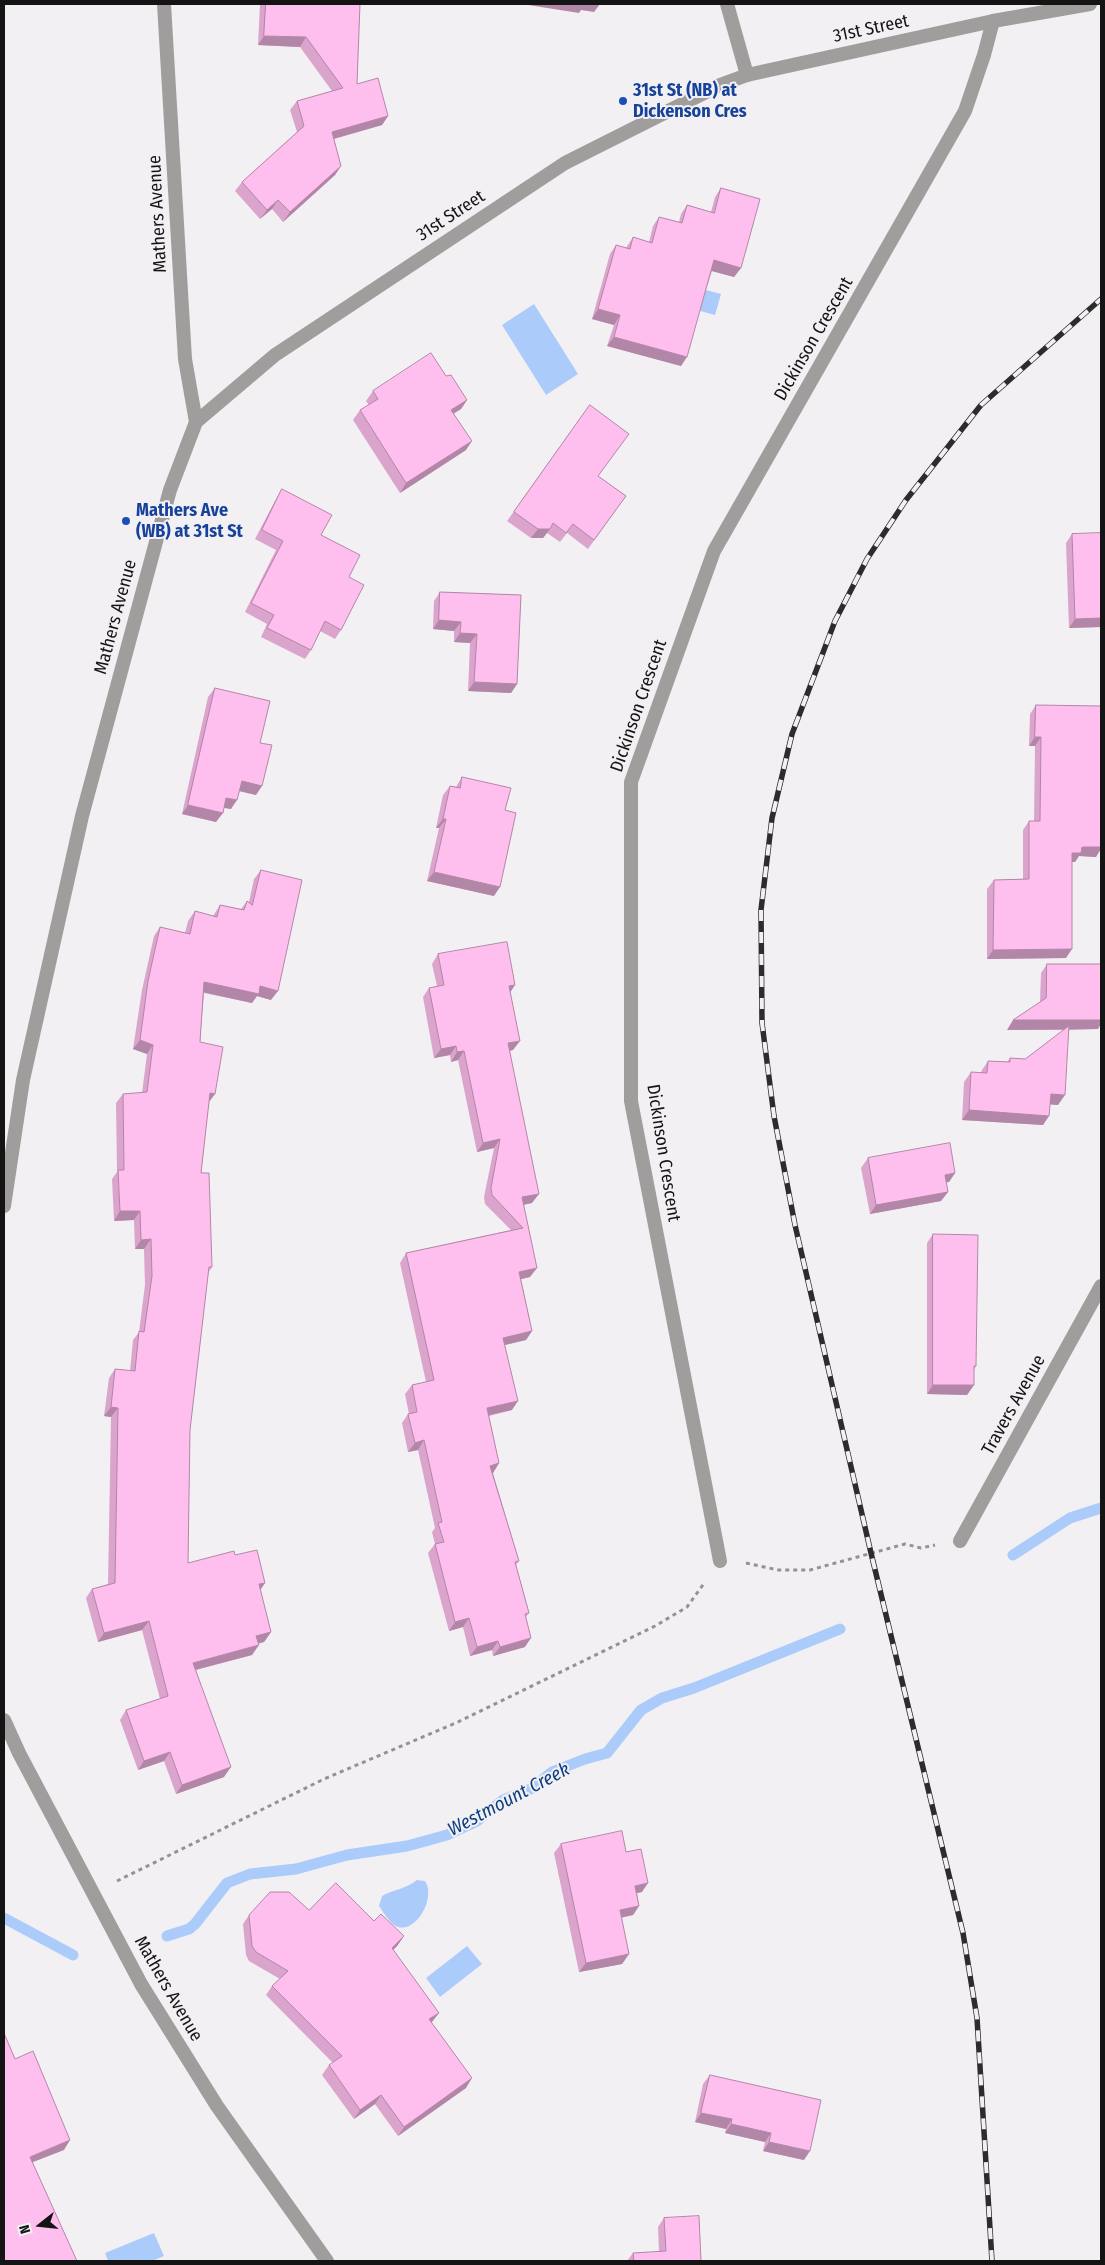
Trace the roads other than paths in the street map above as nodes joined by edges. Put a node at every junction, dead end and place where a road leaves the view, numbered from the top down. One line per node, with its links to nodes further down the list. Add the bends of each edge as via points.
1 (164, 4): 6 (street, Mathers Avenue, via 185,359)
2 (727, 4): 5 (street)
3 (1090, 4): 4 (street, 31st Street)
4 (993, 21): 5 (street, 31st Street); 10 (street, Dickinson Crescent, via 965,111 714,551 631,782 631,1101)
5 (747, 75): 6 (street, 31st Street, via 720,85 565,163 275,355)
6 (196, 422): 7 (street, Mathers Avenue, via 170,490 82,816 24,1080)
7 (4, 1206)
8 (1101, 1286): 9 (street, Travers Avenue)
9 (960, 1541)
10 (720, 1561)
11 (4, 1720): 12 (street, Mathers Avenue, via 18,1753 141,1984 217,2106)
12 (328, 2261)

